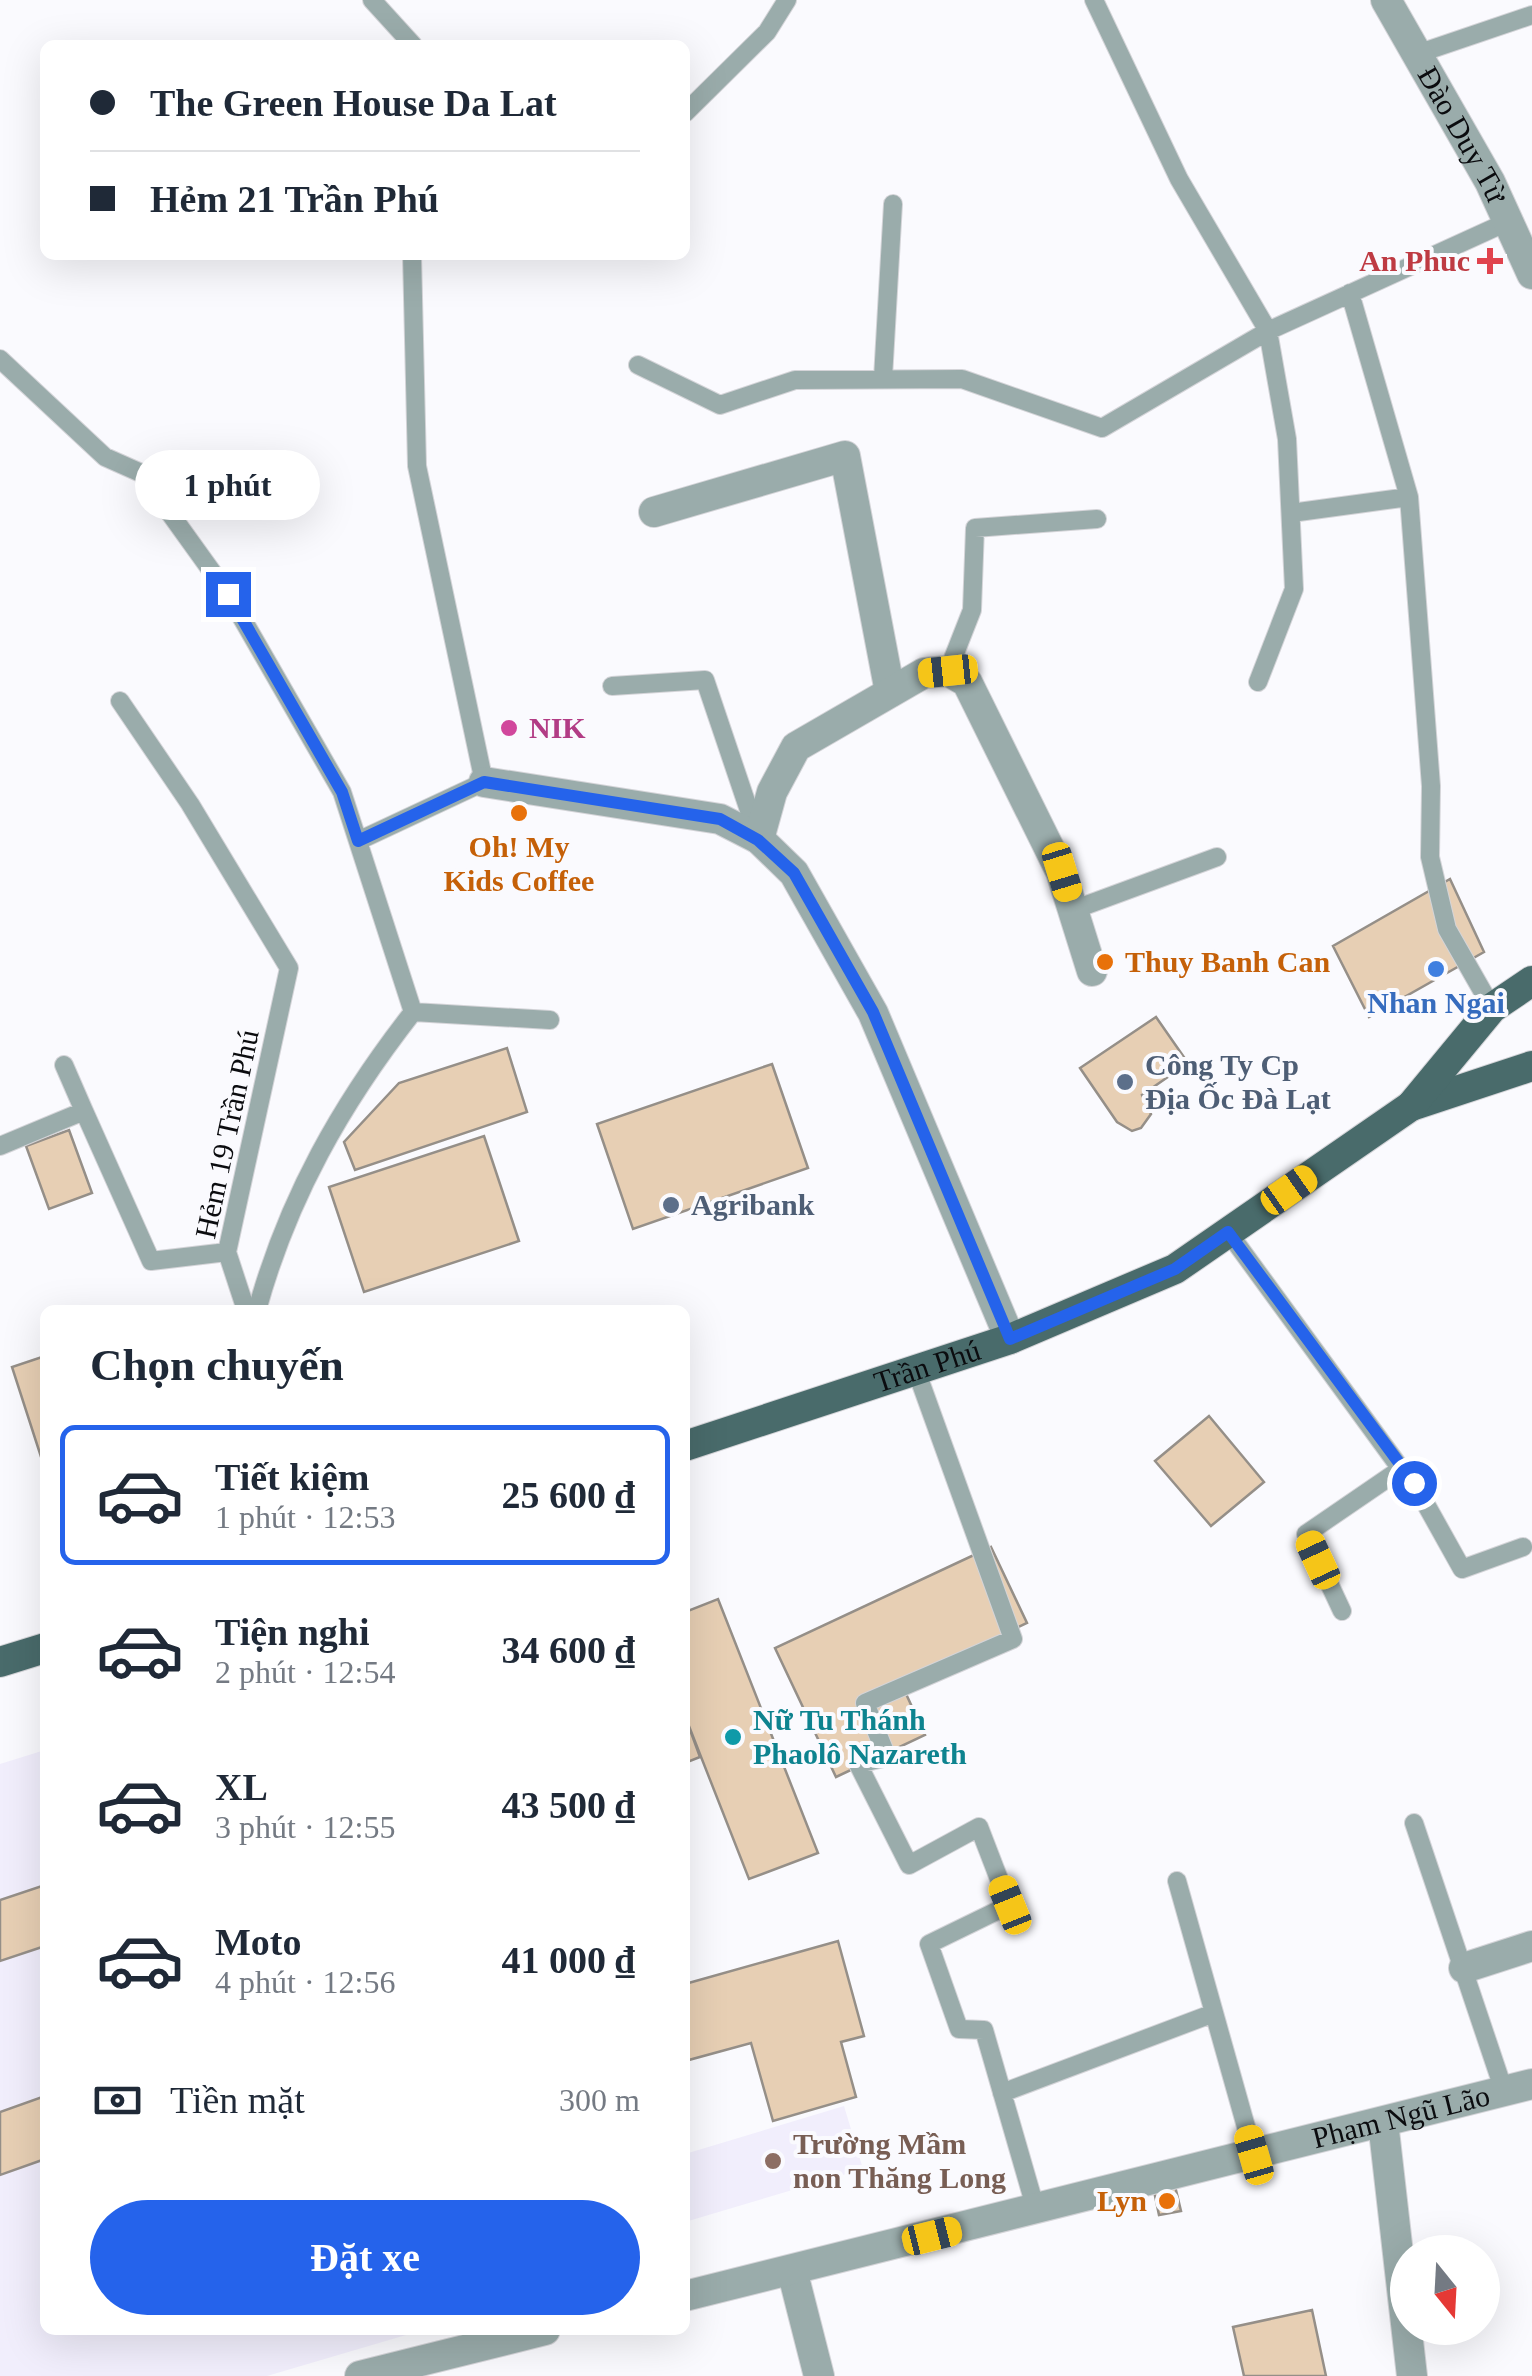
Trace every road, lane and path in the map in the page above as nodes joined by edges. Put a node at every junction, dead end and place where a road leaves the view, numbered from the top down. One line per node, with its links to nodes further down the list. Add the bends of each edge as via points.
1 (372, 0): 6 (lane)
2 (788, 0): 8 (lane, via 767,32)
3 (1094, 0): 14 (lane, via 1179,179)
4 (1386, 0): 7 (street, Đào Duy Từ)
5 (1532, 15): 7 (lane)
6 (408, 40)
7 (1417, 54): 10 (street, Đào Duy Từ)
8 (690, 108)
9 (893, 204): 17 (lane)
10 (1508, 222): 12 (street, Đào Duy Từ); 13 (lane)
11 (412, 260): 27 (lane, via 417,466)
12 (1532, 274)
13 (1350, 293): 14 (lane); 18 (lane)
14 (1268, 331): 17 (lane, via 1102,428 962,378); 20 (lane, via 1287,439)
15 (0, 360): 29 (lane, via 105,457 142,473 228,594 342,792)
16 (638, 366): 17 (lane, via 720,405 796,380)
17 (884, 378)
18 (1408, 497): 20 (lane); 34 (lane, via 1432,786 1430,857 1447,930)
19 (654, 512): 25 (street, via 845,456)
20 (1291, 512): 23 (lane, via 1294,589)
21 (1098, 519): 22 (lane, via 975,528 972,610)
22 (948, 671): 25 (street, via 924,674); 31 (street, via 967,682 1062,872)
23 (1258, 682)
24 (612, 686): 28 (lane, via 705,680)
25 (890, 692): 28 (street, via 796,747 772,792)
26 (120, 701): 43 (lane, Hẻm 19 Trần Phú, via 289,968)
27 (484, 782): 28 (street, via 720,819); 29 (lane)
28 (758, 840): 46 (street, via 794,873 873,1012)
29 (358, 841): 35 (lane)
30 (1217, 857): 31 (lane)
31 (1073, 910): 32 (street)
32 (1092, 971)
33 (1532, 982): 34 (main road, Trần Phú)
34 (1492, 1008): 39 (main road, Trần Phú)
35 (412, 1012): 36 (lane); 45 (lane, via 358,1083 308,1172)
36 (550, 1020)
37 (64, 1064): 40 (lane)
38 (1532, 1066): 39 (main road, Trần Phú)
39 (1411, 1106): 42 (main road, Trần Phú)
40 (84, 1111): 41 (lane); 43 (lane, via 151,1262)
41 (0, 1146)
42 (1228, 1232): 46 (main road, Trần Phú, via 1175,1269); 49 (lane)
43 (227, 1252): 44 (lane, Hẻm 19 Trần Phú)
44 (244, 1305)
45 (258, 1305)
46 (1010, 1339): 47 (main road, Trần Phú)
47 (916, 1370): 48 (main road, Trần Phú); 60 (lane, via 1013,1640 865,1703 887,1757 858,1764 909,1865 979,1828 1010,1905 929,1944 959,2030 984,2030)
48 (690, 1444)
49 (1400, 1469): 50 (lane, via 1462,1569); 51 (lane, via 1306,1534)
50 (1523, 1546)
51 (1342, 1611)
52 (40, 1650): 53 (main road)
53 (0, 1662)
54 (1414, 1823): 57 (lane)
55 (1177, 1881): 58 (lane)
56 (1532, 1946): 57 (street)
57 (1464, 1968): 59 (lane)
58 (1214, 2013): 60 (lane); 62 (lane)
59 (1518, 2088): 61 (street, Phạm Ngũ Lão)
60 (1002, 2093): 63 (lane)
61 (1383, 2122): 62 (street, Phạm Ngũ Lão); 69 (street)
62 (1254, 2155): 63 (street, Phạm Ngũ Lão)
63 (1036, 2210): 64 (street, Phạm Ngũ Lão)
64 (792, 2270): 65 (street, Phạm Ngũ Lão); 68 (street)
65 (690, 2295)
66 (524, 2335): 67 (street)
67 (360, 2376)
68 (818, 2376)
69 (1412, 2376)

